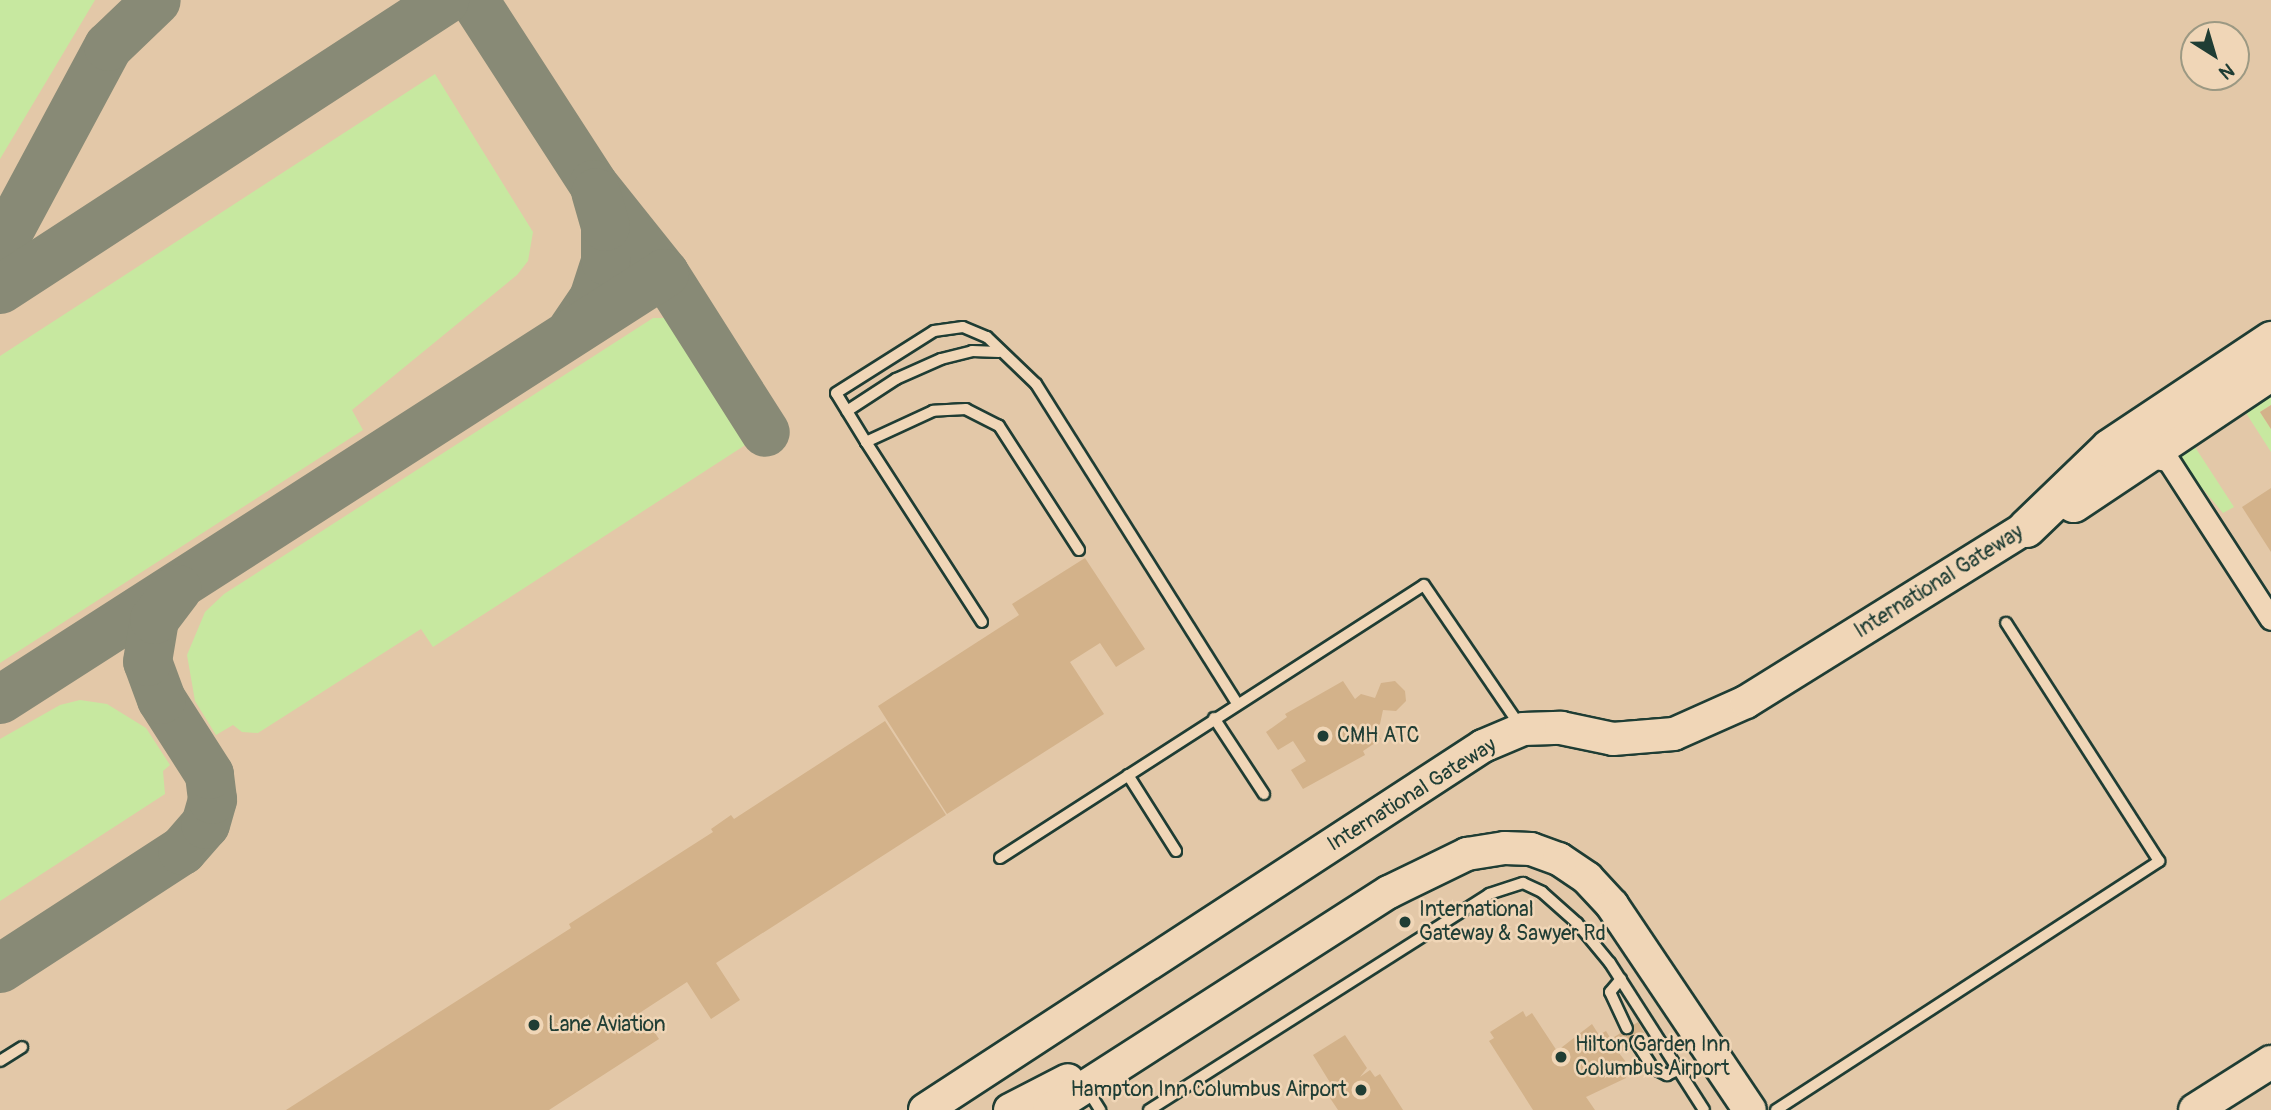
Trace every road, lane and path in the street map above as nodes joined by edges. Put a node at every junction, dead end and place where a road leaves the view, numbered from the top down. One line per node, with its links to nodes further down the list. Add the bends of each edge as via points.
1 (2271, 340): 7 (highway, International Gateway, via 2109,448)
2 (999, 352): 4 (lane, via 972,351 940,359 896,379); 4 (lane, via 987,337 963,327 934,331 836,393); 12 (lane, via 1036,384)
3 (2271, 371): 6 (highway)
4 (847, 411): 5 (lane)
5 (866, 442): 8 (lane, via 933,411 966,409 999,426); 10 (lane)
6 (2148, 457): 7 (highway); 9 (street, via 2168,460)
7 (2026, 528): 14 (main road, International Gateway, via 1746,702 1674,734 1613,739 1562,728)
8 (1079, 550)
9 (2271, 619)
10 (982, 622)
11 (2006, 623): 34 (lane, via 2160,861)
12 (1237, 703): 13 (lane); 14 (lane, via 1424,584)
13 (1214, 718): 15 (lane); 16 (lane)
14 (1522, 729): 28 (main road, International Gateway, via 1480,748)
15 (1128, 775): 17 (lane); 18 (lane)
16 (1264, 794)
17 (1176, 851)
18 (1000, 858)
19 (1620, 979): 21 (lane, via 1610,992); 26 (lane); 31 (lane, via 1577,923 1542,892 1523,883 1505,886)
20 (1189, 1020): 27 (main road); 29 (main road); 33 (main road, via 1439,864 1467,854 1531,849 1568,865 1612,905)
21 (1627, 1028)
22 (1636, 1042): 26 (lane, via 1653,1068 1667,1075)
23 (22, 1047): 24 (lane)
24 (0, 1062)
25 (2271, 1062): 35 (main road)
26 (1680, 1069): 32 (lane)
27 (1093, 1098): 30 (main road)
28 (925, 1110)
29 (1010, 1110)
30 (1049, 1110)
31 (1149, 1110)
32 (1704, 1110)
33 (1750, 1110)
34 (1776, 1110)
35 (2195, 1110)

